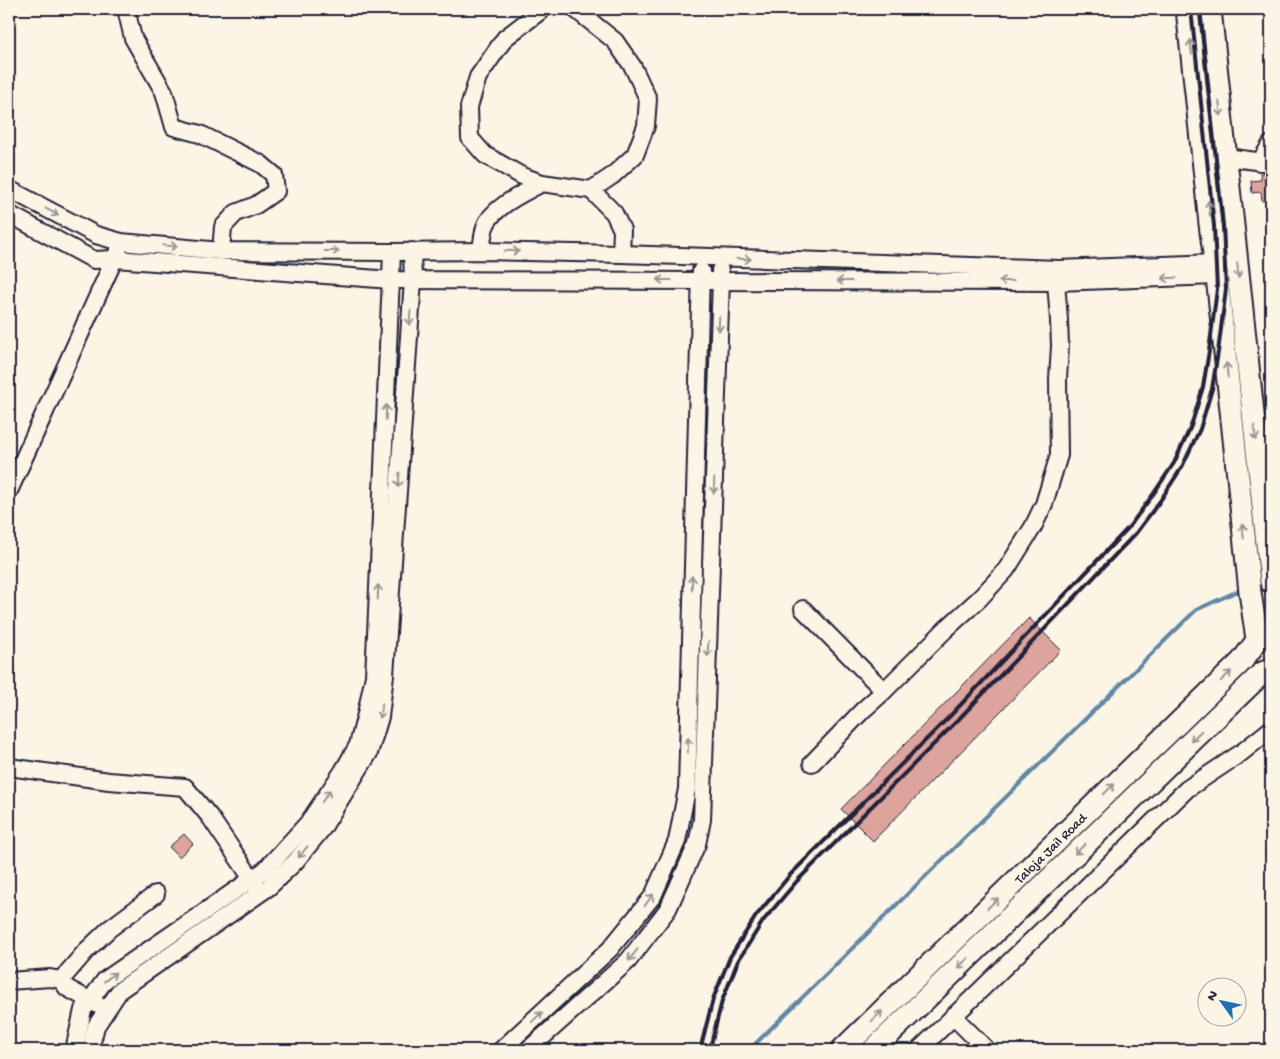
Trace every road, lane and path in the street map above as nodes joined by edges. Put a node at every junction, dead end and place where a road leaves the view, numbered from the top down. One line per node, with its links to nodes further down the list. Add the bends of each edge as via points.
1 (126, 9): 15 (street, via 133,38 164,92 174,126 200,134 261,164 274,175 276,191 256,205 236,213 223,227)
2 (543, 9): 10 (street, via 505,38 478,77 469,107 470,138 485,155 522,176)
3 (575, 9): 12 (street, via 615,41 633,67 648,99 646,126 635,154)
4 (1187, 9): 8 (main road, one-way to 4)
5 (1210, 9): 7 (main road, one-way to 7)
6 (1271, 144): 9 (street)
7 (1226, 156): 8 (street); 9 (street); 29 (main road, one-way to 29)
8 (1204, 159): 22 (main road, one-way to 8)
9 (1266, 163)
10 (542, 183): 12 (street); 16 (street, via 496,211 485,225)
11 (9, 189): 14 (street, one-way to 14, via 96,235)
12 (591, 190): 19 (street, via 614,213 622,230)
13 (9, 214): 21 (street, via 94,260)
14 (121, 242): 15 (street, one-way to 15); 21 (street)
15 (222, 250): 17 (street, one-way to 17)
16 (481, 251): 18 (street); 19 (street, one-way to 19)
17 (392, 252): 18 (street); 24 (street)
18 (412, 252): 25 (street)
19 (621, 254): 20 (street)
20 (711, 258): 23 (street, one-way to 23); 26 (street); 27 (street)
21 (115, 259): 24 (street); 28 (street)
22 (1216, 270): 23 (street); 32 (main road, one-way to 22, via 1249,586)
23 (1057, 276): 27 (street, one-way to 27); 34 (street, via 1059,455 1044,504 1006,570)
24 (392, 280): 25 (street); 38 (street, one-way to 24, via 265,870 308,823 358,745 366,714 374,676 378,612)
25 (413, 280): 26 (street, one-way to 25); 40 (street, one-way to 40, via 380,717 369,753 322,829 295,862)
26 (700, 280): 27 (street); 48 (street, one-way to 26, via 610,949 653,896 677,841 687,789)
27 (721, 280): 49 (street, one-way to 49, via 702,820 697,844 668,909 628,961)
28 (9, 491)
29 (1267, 500): 30 (main road)
30 (1271, 576)
31 (803, 609): 34 (street)
32 (1261, 636): 33 (main road, via 1256,651); 50 (main road, Taloja Jail Road, one-way to 32, via 1242,661)
33 (1271, 668): 51 (main road, Taloja Jail Road, one-way to 51, via 1258,677)
34 (884, 690): 36 (street)
35 (1271, 729): 45 (street, via 1188,789)
36 (812, 763)
37 (9, 767): 38 (street, via 109,781 185,787 210,817)
38 (252, 879): 40 (street); 43 (street, one-way to 38, via 105,980)
39 (156, 894): 41 (street, via 109,929)
40 (260, 894): 44 (street, via 120,990)
41 (61, 980): 42 (street); 43 (street, via 68,988)
42 (9, 981)
43 (90, 1000): 44 (street); 46 (street, via 83,1010)
44 (106, 1010): 47 (street, via 96,1026)
45 (954, 1016): 52 (street); 53 (street)
46 (74, 1050)
47 (90, 1050)
48 (501, 1050)
49 (528, 1050)
50 (842, 1050)
51 (874, 1050)
52 (919, 1050)
53 (986, 1050)

